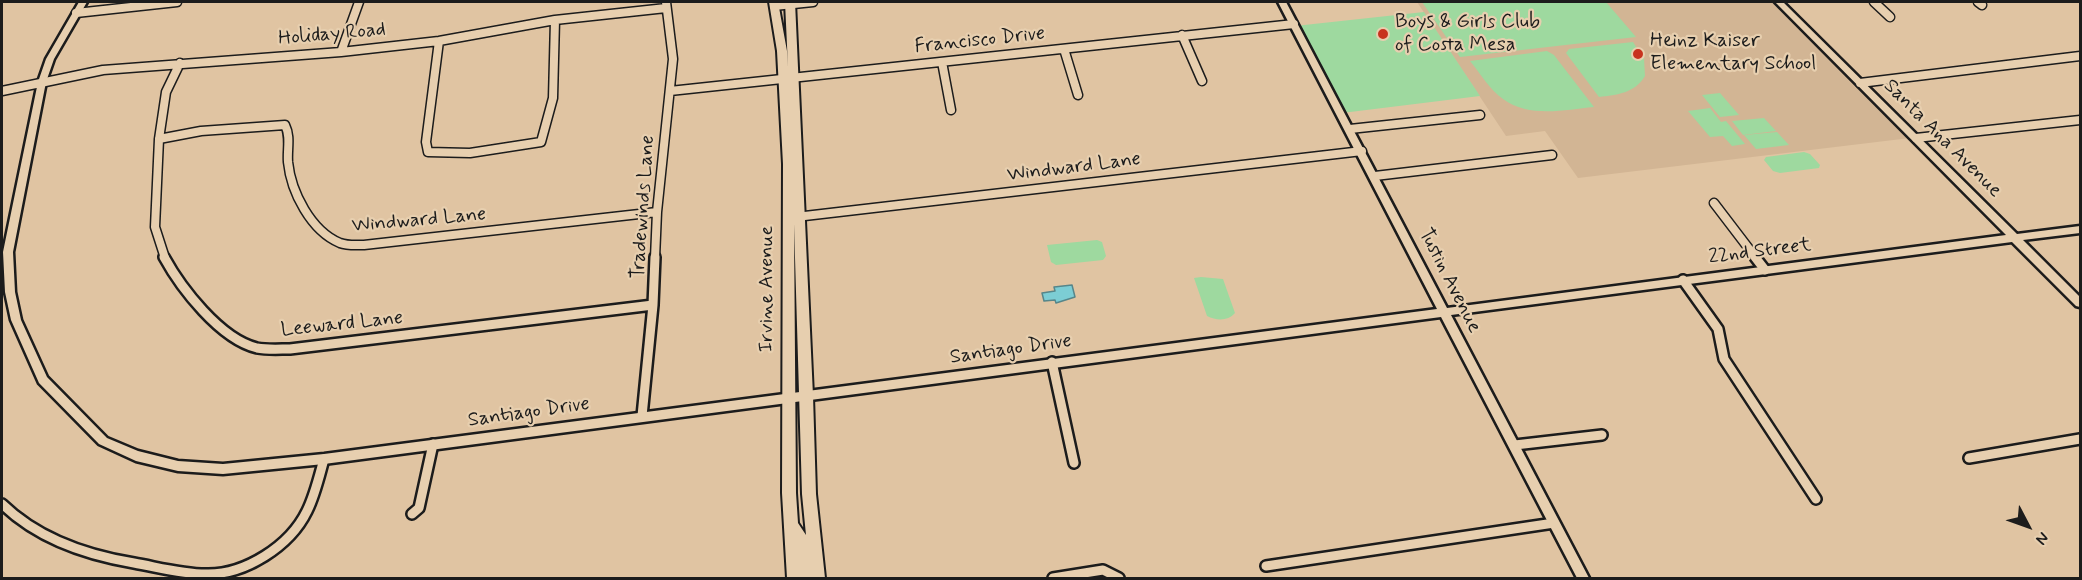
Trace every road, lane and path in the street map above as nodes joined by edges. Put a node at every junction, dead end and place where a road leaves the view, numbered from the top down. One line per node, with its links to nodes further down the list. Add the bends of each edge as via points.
1 (83, 2): 11 (street, Santiago Drive)
2 (177, 2): 11 (street)
3 (359, 2): 18 (street)
4 (813, 2): 8 (street)
5 (1282, 2): 14 (street, Tustin Avenue)
6 (1779, 2): 25 (street, Santa Ana Avenue)
7 (1874, 2): 12 (street)
8 (790, 3): 9 (street); 22 (main road, Irvine Avenue)
9 (773, 4): 22 (main road, Irvine Avenue)
10 (666, 5): 13 (street, Holiday Road); 27 (street, Tradewinds Lane, via 673,59)
11 (76, 13): 24 (street, Santiago Drive)
12 (1890, 16)
13 (555, 20): 16 (street, Holiday Road); 16 (street, via 555,90 541,142 442,154 428,152)
14 (1293, 24): 15 (street, Francisco Drive); 32 (street, Tustin Avenue)
15 (1182, 35): 17 (street, Francisco Drive); 23 (street)
16 (439, 41): 18 (street, Holiday Road)
17 (1064, 49): 20 (street, Francisco Drive); 28 (street)
18 (341, 52): 21 (street, Holiday Road)
19 (2080, 56): 25 (street)
20 (942, 62): 22 (street, Francisco Drive); 29 (street)
21 (180, 63): 24 (street, Holiday Road, via 103,70); 34 (street, Leeward Lane, via 166,92)
22 (788, 79): 27 (street, Francisco Drive); 40 (main road, Irvine Avenue)
23 (1202, 81)
24 (42, 82): 26 (street, Holiday Road); 57 (street, Santiago Drive, via 8,252 16,320 43,380 103,441 136,456 178,466 223,469)
25 (1860, 83): 33 (street, Santa Ana Avenue)
26 (2, 91)
27 (670, 91): 39 (street, Tradewinds Lane)
28 (1078, 95)
29 (951, 110)
30 (1480, 115): 32 (street)
31 (2080, 120): 33 (street)
32 (1350, 129): 35 (street, Tustin Avenue)
33 (1916, 138): 42 (street, Santa Ana Avenue)
34 (159, 139): 39 (street, Windward Lane, via 201,131 285,125 289,132 293,190 312,219 342,243 364,245); 46 (street, Leeward Lane, via 155,227 163,255 192,300 235,338 257,348 290,349)
35 (1362, 151): 37 (street, Tustin Avenue); 40 (street, Windward Lane)
36 (1552, 155): 37 (street)
37 (1375, 176): 47 (street, Tustin Avenue)
38 (1714, 203): 43 (street)
39 (657, 212): 46 (street, Tradewinds Lane)
40 (795, 217): 49 (main road, Irvine Avenue); 50 (main road, Irvine Avenue)
41 (2080, 229): 42 (street, 22nd Street)
42 (2015, 237): 43 (street, 22nd Street); 45 (street, Santa Ana Avenue)
43 (1765, 270): 44 (street, 22nd Street)
44 (1683, 280): 47 (street, 22nd Street); 59 (street, via 1718,329 1724,358)
45 (2080, 303)
46 (653, 305): 51 (street, Tradewinds Lane)
47 (1444, 312): 48 (street, Santiago Drive); 55 (street, Tustin Avenue)
48 (1052, 363): 49 (street, Santiago Drive); 58 (street)
49 (807, 396): 50 (street, Santiago Drive); 67 (main road, Irvine Avenue, via 809,494)
50 (789, 398): 51 (street, Santiago Drive); 62 (main road, Irvine Avenue)
51 (642, 416): 54 (street, Santiago Drive)
52 (1602, 435): 55 (street)
53 (2080, 439): 56 (street)
54 (433, 444): 57 (street, Santiago Drive); 61 (street, via 419,508)
55 (1515, 445): 63 (street, Tustin Avenue)
56 (1969, 458)
57 (324, 459): 60 (street, via 306,515 296,528 255,561 210,574 88,553 26,525)
58 (1074, 464)
59 (1816, 499)
60 (2, 504)
61 (412, 514)
62 (790, 522): 65 (main road, Irvine Avenue); 66 (main road, via 801,539)
63 (1554, 523): 64 (street); 70 (street, Tustin Avenue)
64 (1266, 566)
65 (794, 579)
66 (804, 579)
67 (818, 579)
68 (1053, 579): 69 (street, via 1103,570)
69 (1119, 579)
70 (1582, 579)

